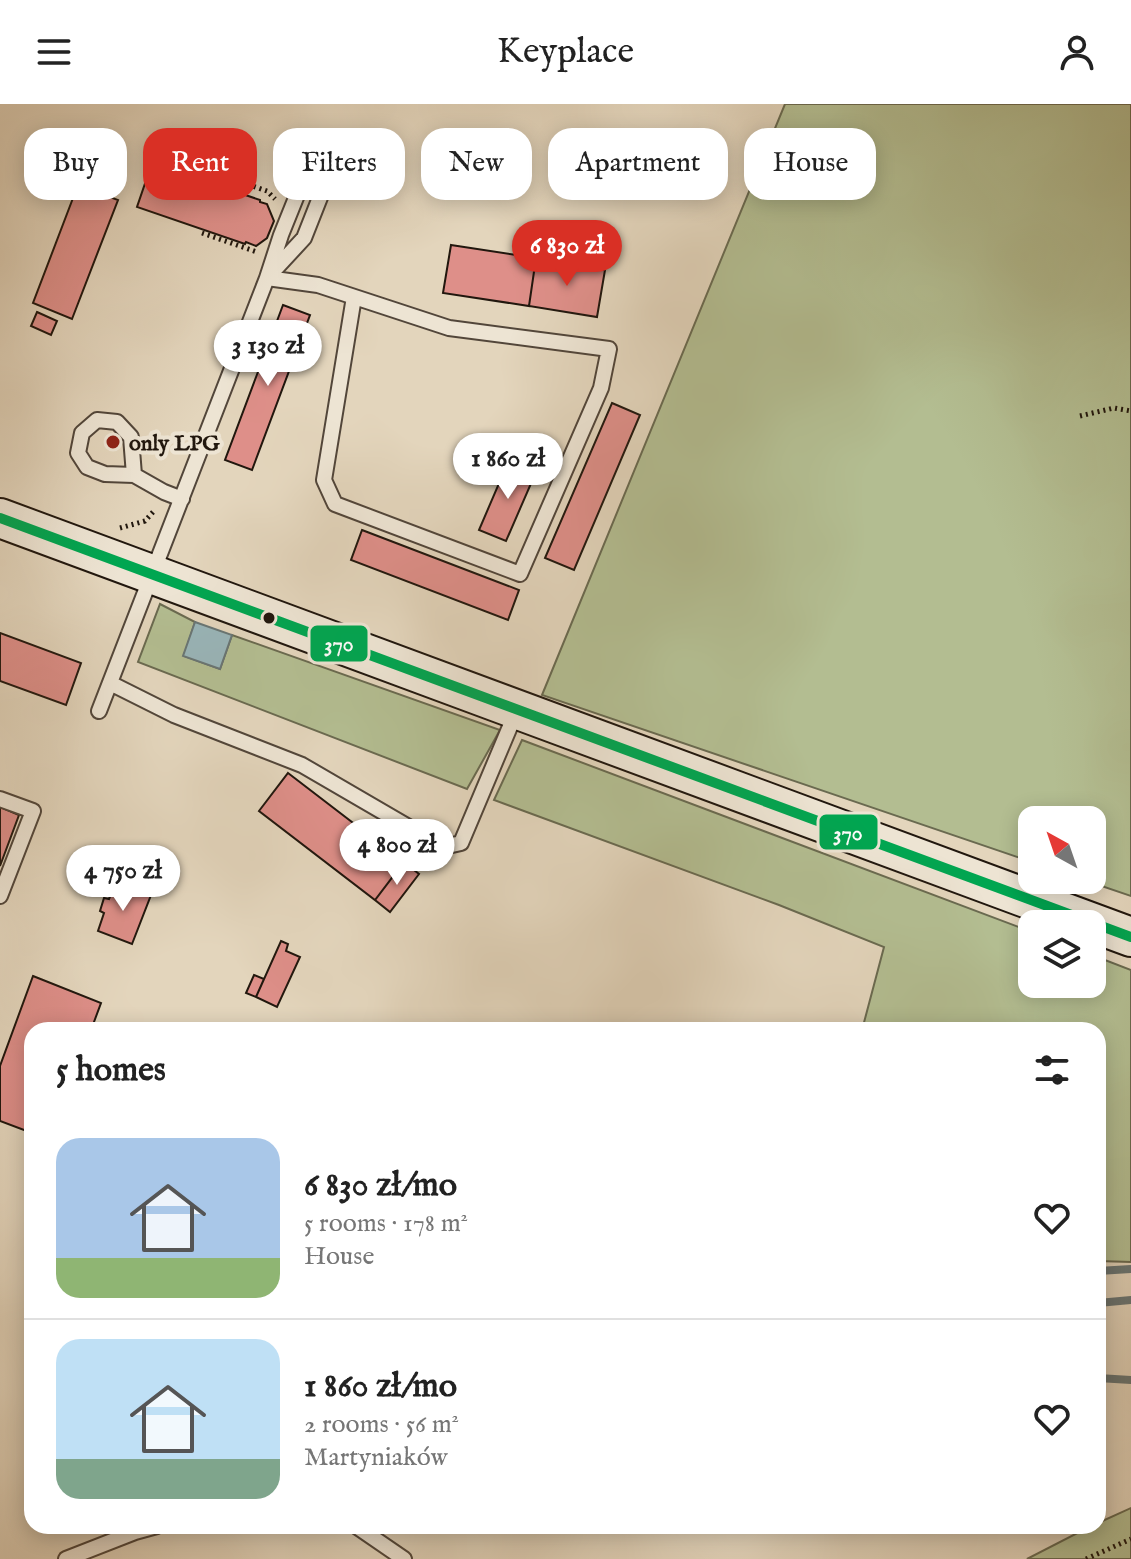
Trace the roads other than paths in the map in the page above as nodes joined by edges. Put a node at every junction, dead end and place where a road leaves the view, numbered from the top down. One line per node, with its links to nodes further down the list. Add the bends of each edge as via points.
1 (295, 200): 3 (lane)
2 (319, 200): 3 (lane, via 304,238)
3 (267, 278): 4 (lane, via 318,285); 6 (lane)
4 (354, 297): 4 (lane, via 324,480 335,504 520,574 601,388 609,349 449,328)
5 (134, 475): 5 (lane, via 87,467 78,453 82,433 97,420 117,422 131,437); 6 (lane)
6 (182, 499): 8 (lane)
7 (0, 518): 8 (main road)
8 (152, 574): 9 (lane); 10 (main road)
9 (110, 683): 10 (lane, via 174,715 302,765 443,847 461,843); 11 (lane)
10 (517, 709): 14 (main road)
11 (99, 711)
12 (0, 799): 13 (lane, via 33,811)
13 (0, 896)
14 (1131, 937)
15 (135, 1534): 17 (lane)
16 (368, 1534): 18 (lane)
17 (66, 1559)
18 (404, 1559)

